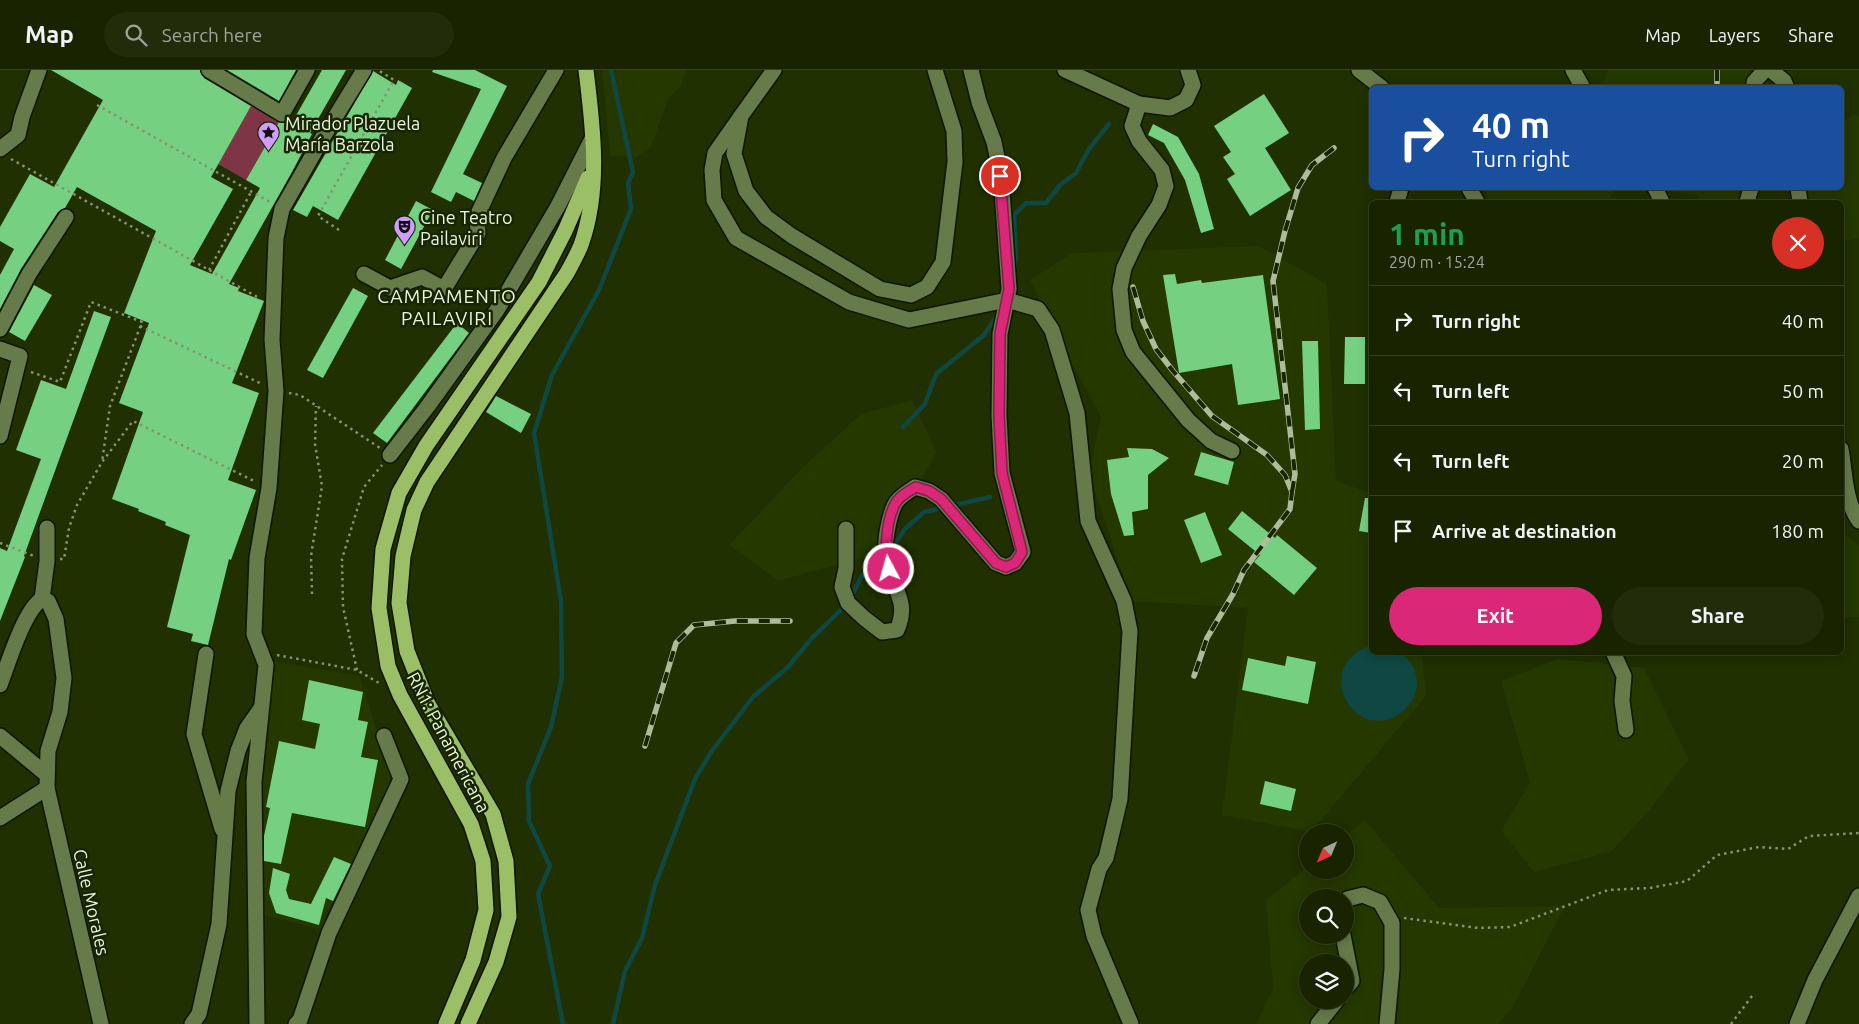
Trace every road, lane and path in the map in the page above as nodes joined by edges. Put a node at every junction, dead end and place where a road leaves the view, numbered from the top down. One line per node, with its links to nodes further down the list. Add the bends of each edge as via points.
1 (39, 70): 25 (street, via 18,135)
2 (209, 70): 3 (street, via 282,114)
3 (307, 70)
4 (364, 70): 28 (street)
5 (378, 70): 30 (path, via 394,80 318,216)
6 (556, 70): 32 (street, via 504,158 477,216 478,233 444,289 422,277 390,288)
7 (586, 70): 24 (highway, RN1: Panamericana)
8 (774, 70): 23 (street)
9 (935, 70): 23 (street, via 954,131 955,162 943,262 927,287 911,295 880,289 766,217 746,191 734,154)
10 (971, 70): 33 (street, via 994,142 1000,176 1009,289)
11 (1065, 70): 21 (street)
12 (1188, 70): 21 (street, via 1194,85 1186,100 1170,108)
13 (1359, 70): 18 (street)
14 (1573, 70): 19 (street)
15 (1765, 70): 20 (street)
16 (1771, 70): 17 (street)
17 (1785, 80)
18 (1379, 85)
19 (1581, 85)
20 (1754, 85)
21 (1139, 104): 42 (street, via 1132,126 1162,170 1166,186 1124,268 1120,289 1124,330 1132,352 1188,420 1211,441)
22 (97, 105): 27 (path)
23 (740, 116): 33 (street, via 716,154 712,170 714,200 736,238 848,302 909,320)
24 (592, 139): 26 (highway, RN1: Panamericana); 43 (street, via 558,206 497,310)
25 (4, 154): 31 (path)
26 (593, 168): 59 (highway, RN1: Panamericana, via 539,282 426,446 399,493 383,549 378,608 388,666); 78 (highway, RN1: Panamericana, via 590,211 580,246 427,482 414,510 403,556 398,603 406,651 428,704 493,814 506,861 509,917 496,962)
27 (251, 191): 28 (path); 31 (path)
28 (282, 209): 34 (street, via 276,238)
29 (66, 218): 36 (street, via 29,274)
30 (339, 230)
31 (210, 270): 34 (path)
32 (364, 274)
33 (1007, 300): 49 (street, via 1000,334 999,416 1002,473 1022,552 1015,563 1006,567 996,563 941,499 916,487 896,502 888,528 886,557 903,606 897,630 882,632 848,603 842,587 846,568); 79 (street, via 1038,309 1052,330 1077,413 1088,521 1124,601 1130,631 1120,799 1106,858 1099,869 1088,910 1094,936)
34 (273, 306): 39 (street)
35 (140, 326): 38 (path, via 142,322 91,302 60,382); 39 (path); 44 (path, via 110,406)
36 (0, 330)
37 (0, 349): 38 (street, via 20,356)
38 (17, 367): 41 (street)
39 (276, 391): 40 (path, via 300,395); 46 (street)
40 (316, 406): 43 (path); 52 (path, via 315,444 322,486 311,556)
41 (0, 436)
42 (1232, 451)
43 (390, 455): 57 (path, via 364,487 342,559 343,608)
44 (102, 462): 46 (path, via 133,421); 51 (path, via 77,506 64,558)
45 (1844, 467): 47 (street, via 1854,515)
46 (269, 488): 54 (street, via 257,568 254,634)
47 (1859, 521)
48 (47, 528): 51 (street)
49 (846, 529)
50 (0, 543): 51 (path)
51 (47, 561): 53 (street)
52 (312, 594)
53 (42, 599): 58 (street, via 35,603 18,638); 64 (street, Calle Morales, via 48,601 56,620 64,678 60,712 48,751)
54 (261, 652): 57 (path); 60 (street, via 266,665)
55 (206, 654): 67 (street, via 194,734)
56 (1614, 655): 61 (street, via 1624,676 1622,701)
57 (357, 670): 59 (path)
58 (0, 686)
59 (400, 695): 77 (highway, RN1: Panamericana, via 472,824 483,861 486,910 474,960)
60 (261, 708): 67 (street, via 246,728 238,751 228,791); 75 (street, via 254,782)
61 (1626, 730)
62 (0, 736): 64 (street)
63 (384, 736): 76 (street, via 401,779 329,933)
64 (47, 782): 65 (street); 73 (street, Calle Morales)
65 (0, 818)
66 (1859, 833): 70 (path, via 1809,836 1788,849 1759,847 1718,855 1687,881 1650,888 1608,890 1510,926 1478,928)
67 (225, 838): 74 (street, via 219,924 199,1014)
68 (1859, 896): 83 (street, via 1815,980)
69 (1354, 898): 70 (street, via 1363,895 1380,902)
70 (1388, 915): 81 (street, via 1392,923 1392,969)
71 (1752, 996): 82 (path)
72 (1330, 1009): 80 (street)
73 (101, 1024)
74 (192, 1024)
75 (257, 1024)
76 (296, 1024)
77 (446, 1024)
78 (468, 1024)
79 (1131, 1024)
80 (1318, 1024)
81 (1387, 1024)
82 (1731, 1024)
83 (1797, 1024)

